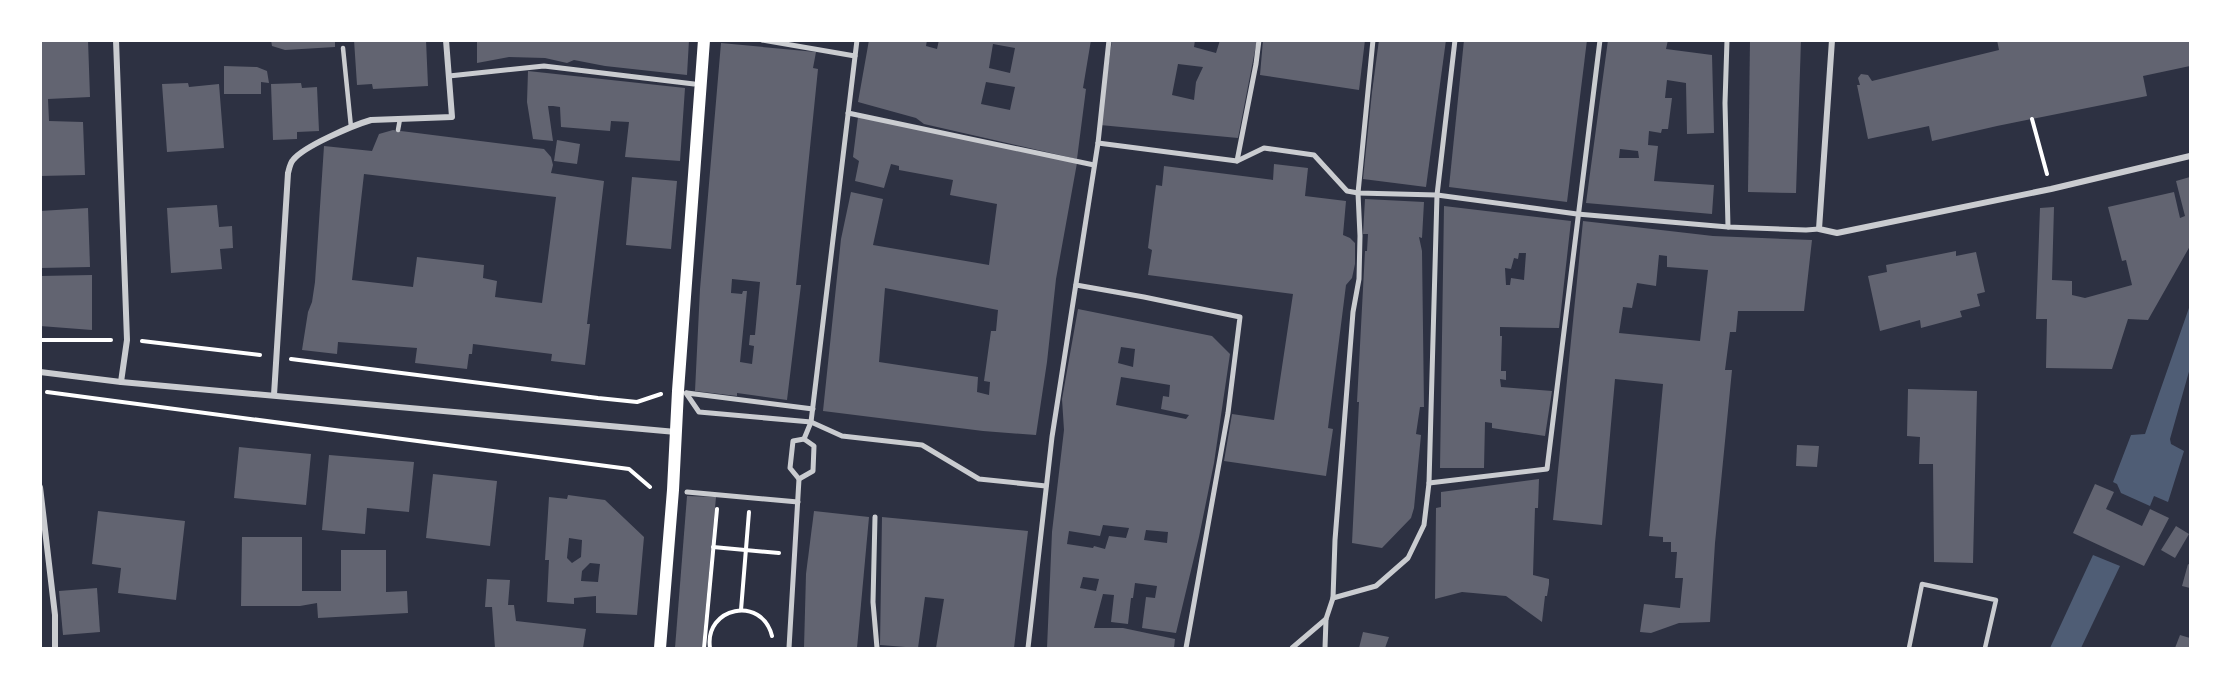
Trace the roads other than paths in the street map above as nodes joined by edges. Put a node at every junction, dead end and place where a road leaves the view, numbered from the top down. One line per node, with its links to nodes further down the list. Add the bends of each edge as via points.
1 (116, 40): 32 (street, via 127,339)
2 (446, 40): 15 (street)
3 (704, 40): 33 (main road)
4 (762, 40): 14 (street)
5 (857, 40): 14 (street)
6 (1109, 40): 21 (street)
7 (1259, 40): 23 (street)
8 (1373, 40): 25 (street)
9 (1455, 40): 26 (street)
10 (1600, 40): 27 (street)
11 (1727, 40): 28 (street)
12 (1832, 40): 29 (street)
13 (343, 48): 19 (lane)
14 (855, 56): 17 (street)
15 (449, 76): 16 (street, via 544,66); 18 (street, via 452,117)
16 (694, 84)
17 (848, 113): 24 (street); 35 (street)
18 (400, 119): 19 (street, via 371,120); 20 (lane)
19 (351, 127): 34 (street, via 292,160)
20 (398, 130)
21 (1098, 143): 23 (street); 24 (street)
22 (2190, 156): 29 (street, via 1838,233)
23 (1235, 161): 25 (street, via 1264,148 1314,155 1347,191)
24 (1094, 165): 30 (street)
25 (1358, 193): 26 (street); 46 (street, via 1359,279 1353,312)
26 (1437, 195): 27 (street); 40 (street)
27 (1577, 214): 28 (street); 40 (street, via 1547,469)
28 (1728, 227): 29 (street)
29 (1819, 229)
30 (1076, 285): 41 (street); 53 (street, via 1240,317 1230,405)
31 (40, 372): 32 (street)
32 (121, 382): 34 (street)
33 (682, 392): 35 (street); 36 (street, via 699,412); 37 (main road)
34 (274, 395): 37 (street)
35 (813, 409): 36 (street)
36 (811, 422): 38 (street); 41 (street, via 842,436 922,445 979,479)
37 (676, 432): 49 (main road)
38 (804, 439): 39 (street, via 814,446 813,471); 39 (street, via 793,441 790,468)
39 (800, 479): 44 (street)
40 (1429, 483): 46 (street, via 1424,525 1408,558 1376,586)
41 (1046, 486): 52 (street)
42 (41, 488): 48 (street)
43 (687, 492): 44 (street)
44 (798, 502): 50 (street)
45 (875, 517): 51 (street, via 873,602)
46 (1333, 598): 47 (street)
47 (1326, 619): 54 (street); 55 (street)
48 (55, 648)
49 (660, 648)
50 (789, 648)
51 (877, 648)
52 (1028, 648)
53 (1186, 648)
54 (1292, 648)
55 (1325, 648)
56 (1909, 648): 57 (lane, via 1922,584 1996,600)
57 (1985, 648)

